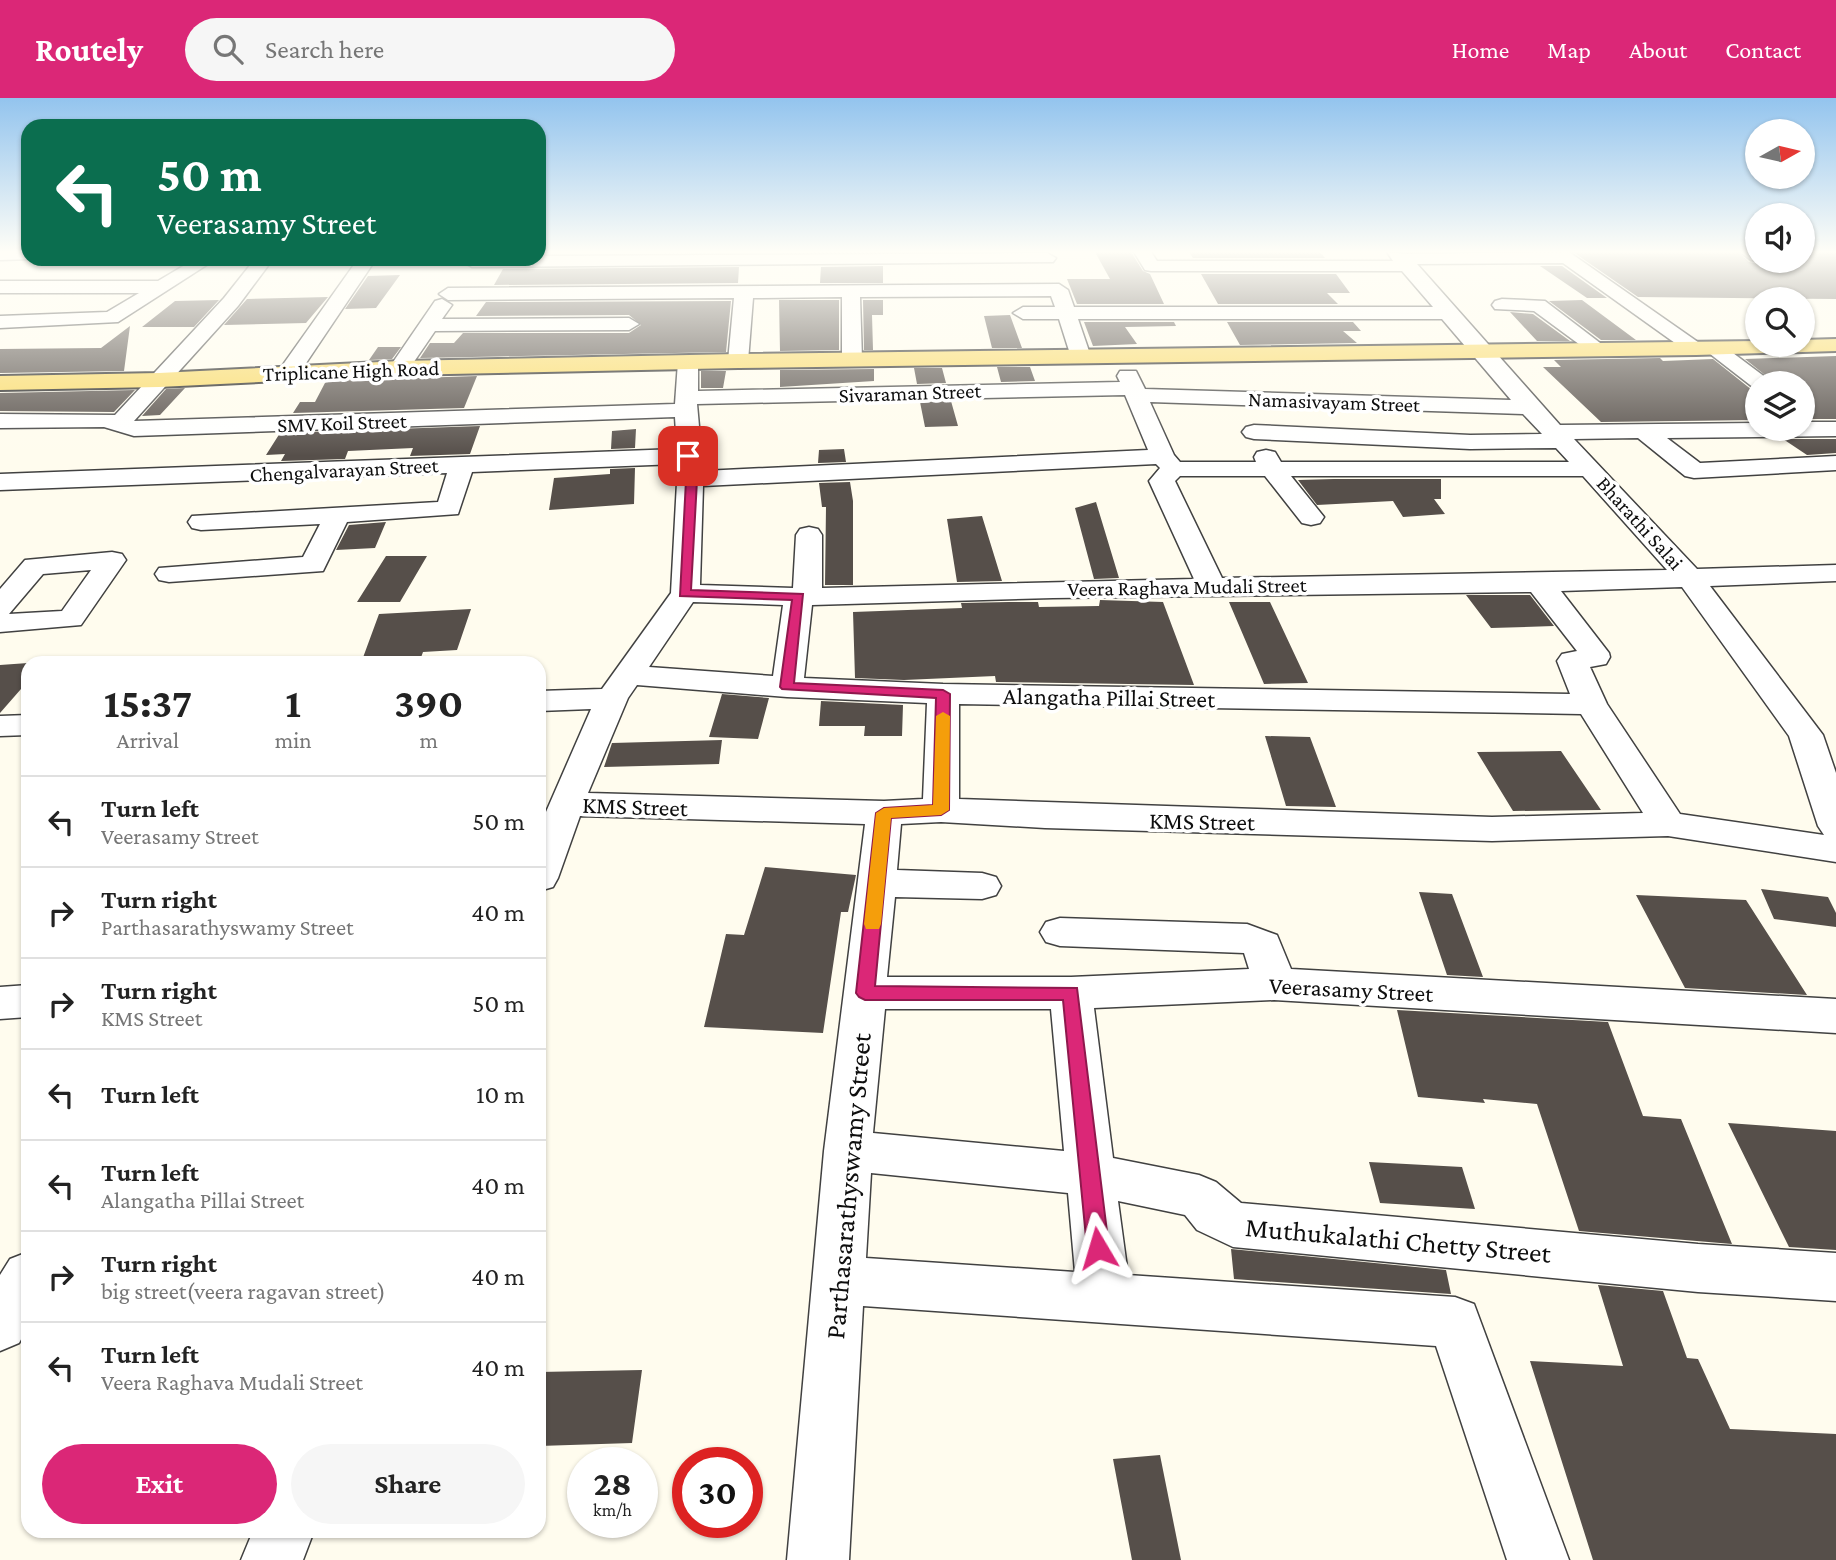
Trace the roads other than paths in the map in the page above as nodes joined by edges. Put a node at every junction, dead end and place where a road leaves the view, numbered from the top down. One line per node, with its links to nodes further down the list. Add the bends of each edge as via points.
1 (28, 320): 12 (street)
2 (214, 320): 28 (street)
3 (325, 320): 26 (street)
4 (433, 320): 14 (street)
5 (631, 320): 13 (street)
6 (742, 320): 22 (street)
7 (849, 320): 21 (street)
8 (1069, 320): 20 (street)
9 (1455, 320): 18 (street, Bharathi Salai)
10 (1559, 320): 16 (street)
11 (1662, 320): 17 (street)
12 (0, 321)
13 (629, 324): 14 (street); 24 (street)
14 (430, 325): 25 (street)
15 (1836, 345): 17 (main road, Triplicane High Road)
16 (1598, 349): 17 (main road, Triplicane High Road); 18 (main road, Triplicane High Road)
17 (1705, 349): 27 (street)
18 (1482, 352): 19 (main road, Triplicane High Road); 33 (street, Bharathi Salai)
19 (1119, 356): 20 (main road, Triplicane High Road); 30 (street)
20 (1081, 357): 21 (main road, Triplicane High Road)
21 (852, 359): 22 (main road, Triplicane High Road)
22 (738, 361): 23 (main road, Triplicane High Road)
23 (688, 362): 24 (main road, Triplicane High Road); 32 (street)
24 (610, 364): 25 (main road, Triplicane High Road)
25 (400, 368): 26 (main road, Triplicane High Road)
26 (288, 373): 28 (main road, Triplicane High Road)
27 (1745, 373)
28 (159, 380): 29 (main road, Triplicane High Road); 35 (street)
29 (0, 383)
30 (1136, 392): 31 (street, Namasivayam Street); 32 (street, Sivaraman Street); 45 (street)
31 (1244, 399): 33 (street, Namasivayam Street); 37 (street)
32 (685, 404): 35 (street, SMV Koil Street, via 134,429); 42 (street)
33 (1529, 407): 39 (street, Bharathi Salai)
34 (0, 421): 35 (street, SMV Koil Street)
35 (120, 423)
36 (1836, 429): 38 (street)
37 (1254, 432): 39 (street, via 1470,442); 44 (street)
38 (1645, 432): 39 (street); 40 (street, via 1694,471)
39 (1556, 437): 43 (street, Bharathi Salai)
40 (1836, 463)
41 (462, 465): 42 (street, Chengalvarayan Street); 46 (street, Chengalvarayan Street); 47 (street, via 449,509)
42 (690, 468): 45 (street, Chengalvarayan Street, via 947,465); 56 (street)
43 (1590, 469): 44 (street, Chengalvarayan Street); 53 (street, Bharathi Salai)
44 (1274, 471): 45 (street, Chengalvarayan Street); 48 (street)
45 (1165, 473): 55 (street)
46 (0, 482)
47 (337, 516): 49 (street); 52 (street, via 313,565)
48 (1311, 517)
49 (201, 522)
50 (809, 535): 57 (street)
51 (1836, 573): 53 (street)
52 (169, 574)
53 (1690, 578): 54 (street, Veera Raghava Mudali Street); 65 (street, Bharathi Salai)
54 (1539, 583): 55 (street, Veera Raghava Mudali Street); 62 (street, via 1594,653 1590,660 1573,661)
55 (1212, 588): 57 (street, Veera Raghava Mudali Street)
56 (685, 593): 57 (street, Veera Raghava Mudali Street); 58 (street)
57 (803, 596): 59 (street)
58 (620, 687): 59 (street, Alangatha Pillai Street); 61 (street, Alangatha Pillai Street); 66 (street)
59 (787, 687): 60 (street, Alangatha Pillai Street)
60 (943, 694): 62 (street, Alangatha Pillai Street); 67 (street)
61 (546, 700)
62 (1591, 705): 69 (street)
63 (21, 725): 64 (street)
64 (0, 726)
65 (1821, 735): 70 (street, Bharathi Salai)
66 (566, 804): 68 (street, KMS Street); 72 (street)
67 (941, 810): 68 (street, KMS Street); 69 (street, KMS Street, via 1492,829)
68 (884, 813): 73 (street, Parthasarathyswamy Street)
69 (1668, 824): 71 (street, KMS Street)
70 (1836, 826)
71 (1836, 849)
72 (546, 859)
73 (877, 883): 74 (street); 77 (street, Parthasarathyswamy Street)
74 (982, 886)
75 (1060, 932): 76 (street, via 1247,939 1263,944)
76 (1274, 984): 78 (street, Veerasamy Street); 81 (street, Veerasamy Street)
77 (865, 993): 78 (street, Veerasamy Street); 82 (street, Parthasarathyswamy Street)
78 (1071, 993): 83 (street)
79 (21, 1002): 80 (street)
80 (0, 1003)
81 (1836, 1016)
82 (848, 1151): 83 (street, Muthukalathi Chetty Street); 85 (street, Parthasarathyswamy Street)
83 (1089, 1174): 84 (street, Muthukalathi Chetty Street, via 1199,1197 1233,1225); 87 (street)
84 (1836, 1277)
85 (838, 1279): 87 (street); 91 (street, Parthasarathyswamy Street)
86 (21, 1288): 88 (street)
87 (1104, 1297): 92 (street, via 1455,1322)
88 (0, 1325)
89 (282, 1538): 90 (street)
90 (272, 1560)
91 (818, 1560)
92 (1538, 1560)

